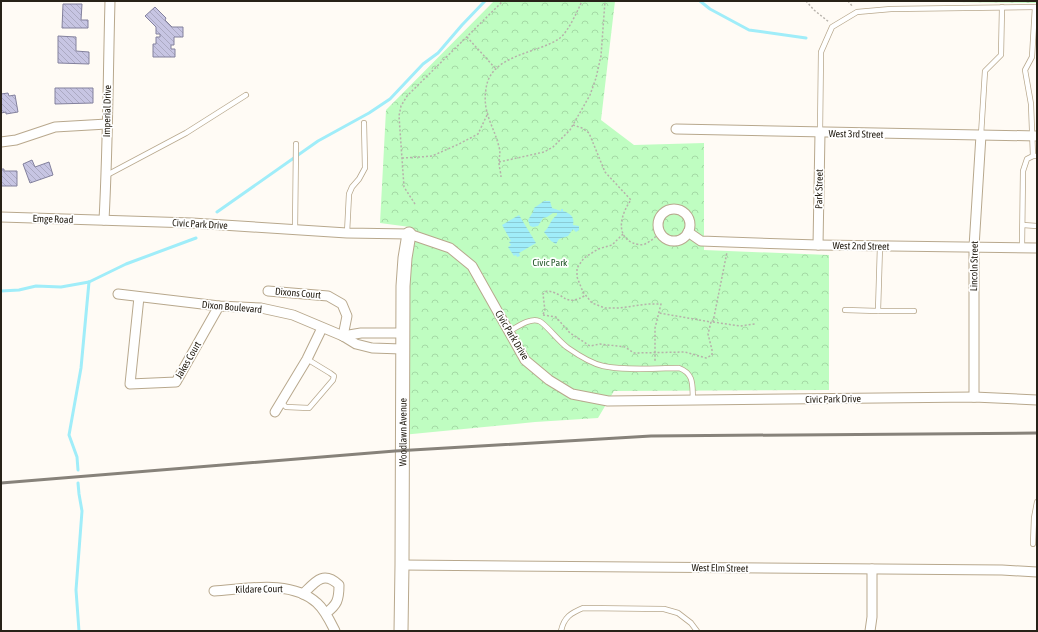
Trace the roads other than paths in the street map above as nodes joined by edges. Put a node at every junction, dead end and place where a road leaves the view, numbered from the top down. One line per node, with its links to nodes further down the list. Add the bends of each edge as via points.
1 (110, 1): 6 (street, Imperial Drive)
2 (1002, 7): 3 (lane); 8 (lane, via 857,12 832,27 821,52); 9 (lane, via 1001,55 985,71)
3 (1036, 7): 10 (lane, via 1032,57 1025,70)
4 (246, 95): 14 (lane, via 186,133)
5 (364, 123): 21 (lane, via 365,168 349,194)
6 (106, 124): 11 (street, via 56,127 16,140); 14 (street, Imperial Drive)
7 (676, 129): 8 (street, West 3rd Street)
8 (820, 133): 9 (street, West 3rd Street); 23 (street, Park Street)
9 (981, 135): 10 (street, West 3rd Street); 25 (street, Lincoln Street)
10 (1035, 136): 13 (lane)
11 (1, 142)
12 (296, 144): 19 (lane)
13 (1035, 156): 17 (lane, via 1027,159 1023,171)
14 (106, 175): 16 (street, Imperial Drive)
15 (1, 217): 16 (street, Emge Road)
16 (104, 220): 19 (street, Civic Park Drive)
17 (1023, 225): 18 (lane); 26 (lane)
18 (1037, 226)
19 (295, 230): 21 (street, Civic Park Drive)
20 (688, 232): 20 (street, via 679,240 668,240 658,228 659,217 672,209 682,211 688,218); 23 (street, West 2nd Street, via 701,241)
21 (347, 233): 22 (street, Civic Park Drive)
22 (409, 234): 36 (street, Civic Park Drive, via 450,248 472,266); 37 (street, Woodlawn Avenue, via 402,286)
23 (818, 245): 24 (street, West 2nd Street)
24 (880, 246): 25 (street, West 2nd Street); 33 (lane)
25 (974, 247): 26 (street, West 2nd Street); 41 (street, Lincoln Street)
26 (1022, 248): 27 (street, West 2nd Street)
27 (1037, 248)
28 (268, 291): 38 (street, Dixons Court, via 328,296 342,304 346,316)
29 (118, 294): 30 (street, Dixon Boulevard)
30 (139, 296): 31 (street, Dixon Boulevard); 31 (street, Jakes Court, via 130,384 176,382)
31 (218, 306): 35 (street, Dixon Boulevard, via 261,308 280,312)
32 (845, 310): 33 (lane)
33 (878, 311): 34 (lane)
34 (914, 311)
35 (322, 328): 38 (street, Dixon Boulevard); 40 (street)
36 (508, 332): 42 (street, Civic Park Drive, via 525,360 549,380 572,394 608,402); 42 (lane, via 534,320 540,321 561,344 602,366 679,368 687,371 690,376)
37 (403, 334): 38 (street, Dixon Boulevard, via 360,333); 39 (street, Woodlawn Avenue)
38 (343, 336): 39 (street, Dixon Boulevard, via 356,344 372,348)
39 (402, 349): 48 (street, Woodlawn Avenue)
40 (307, 359): 44 (street); 44 (lane, via 334,376 333,380 309,408 286,407)
41 (974, 397): 42 (street, Civic Park Drive); 43 (street, Civic Park Drive)
42 (693, 400)
43 (1037, 400)
44 (281, 402): 45 (street)
45 (275, 412)
46 (1037, 502): 47 (lane)
47 (1033, 544)
48 (402, 565): 49 (street, West Elm Street); 55 (street, Woodlawn Avenue)
49 (872, 569): 50 (street, West Elm Street); 58 (street)
50 (1037, 572)
51 (214, 591): 52 (street, Kildare Court, via 274,587)
52 (303, 594): 53 (street, Kildare Court, via 317,602); 53 (street, via 317,580 333,580 339,586 338,600)
53 (326, 613): 54 (street, Kildare Court)
54 (335, 631)
55 (401, 631)
56 (562, 631): 57 (lane, via 568,616 584,608 664,609 678,612)
57 (697, 631)
58 (870, 631)

